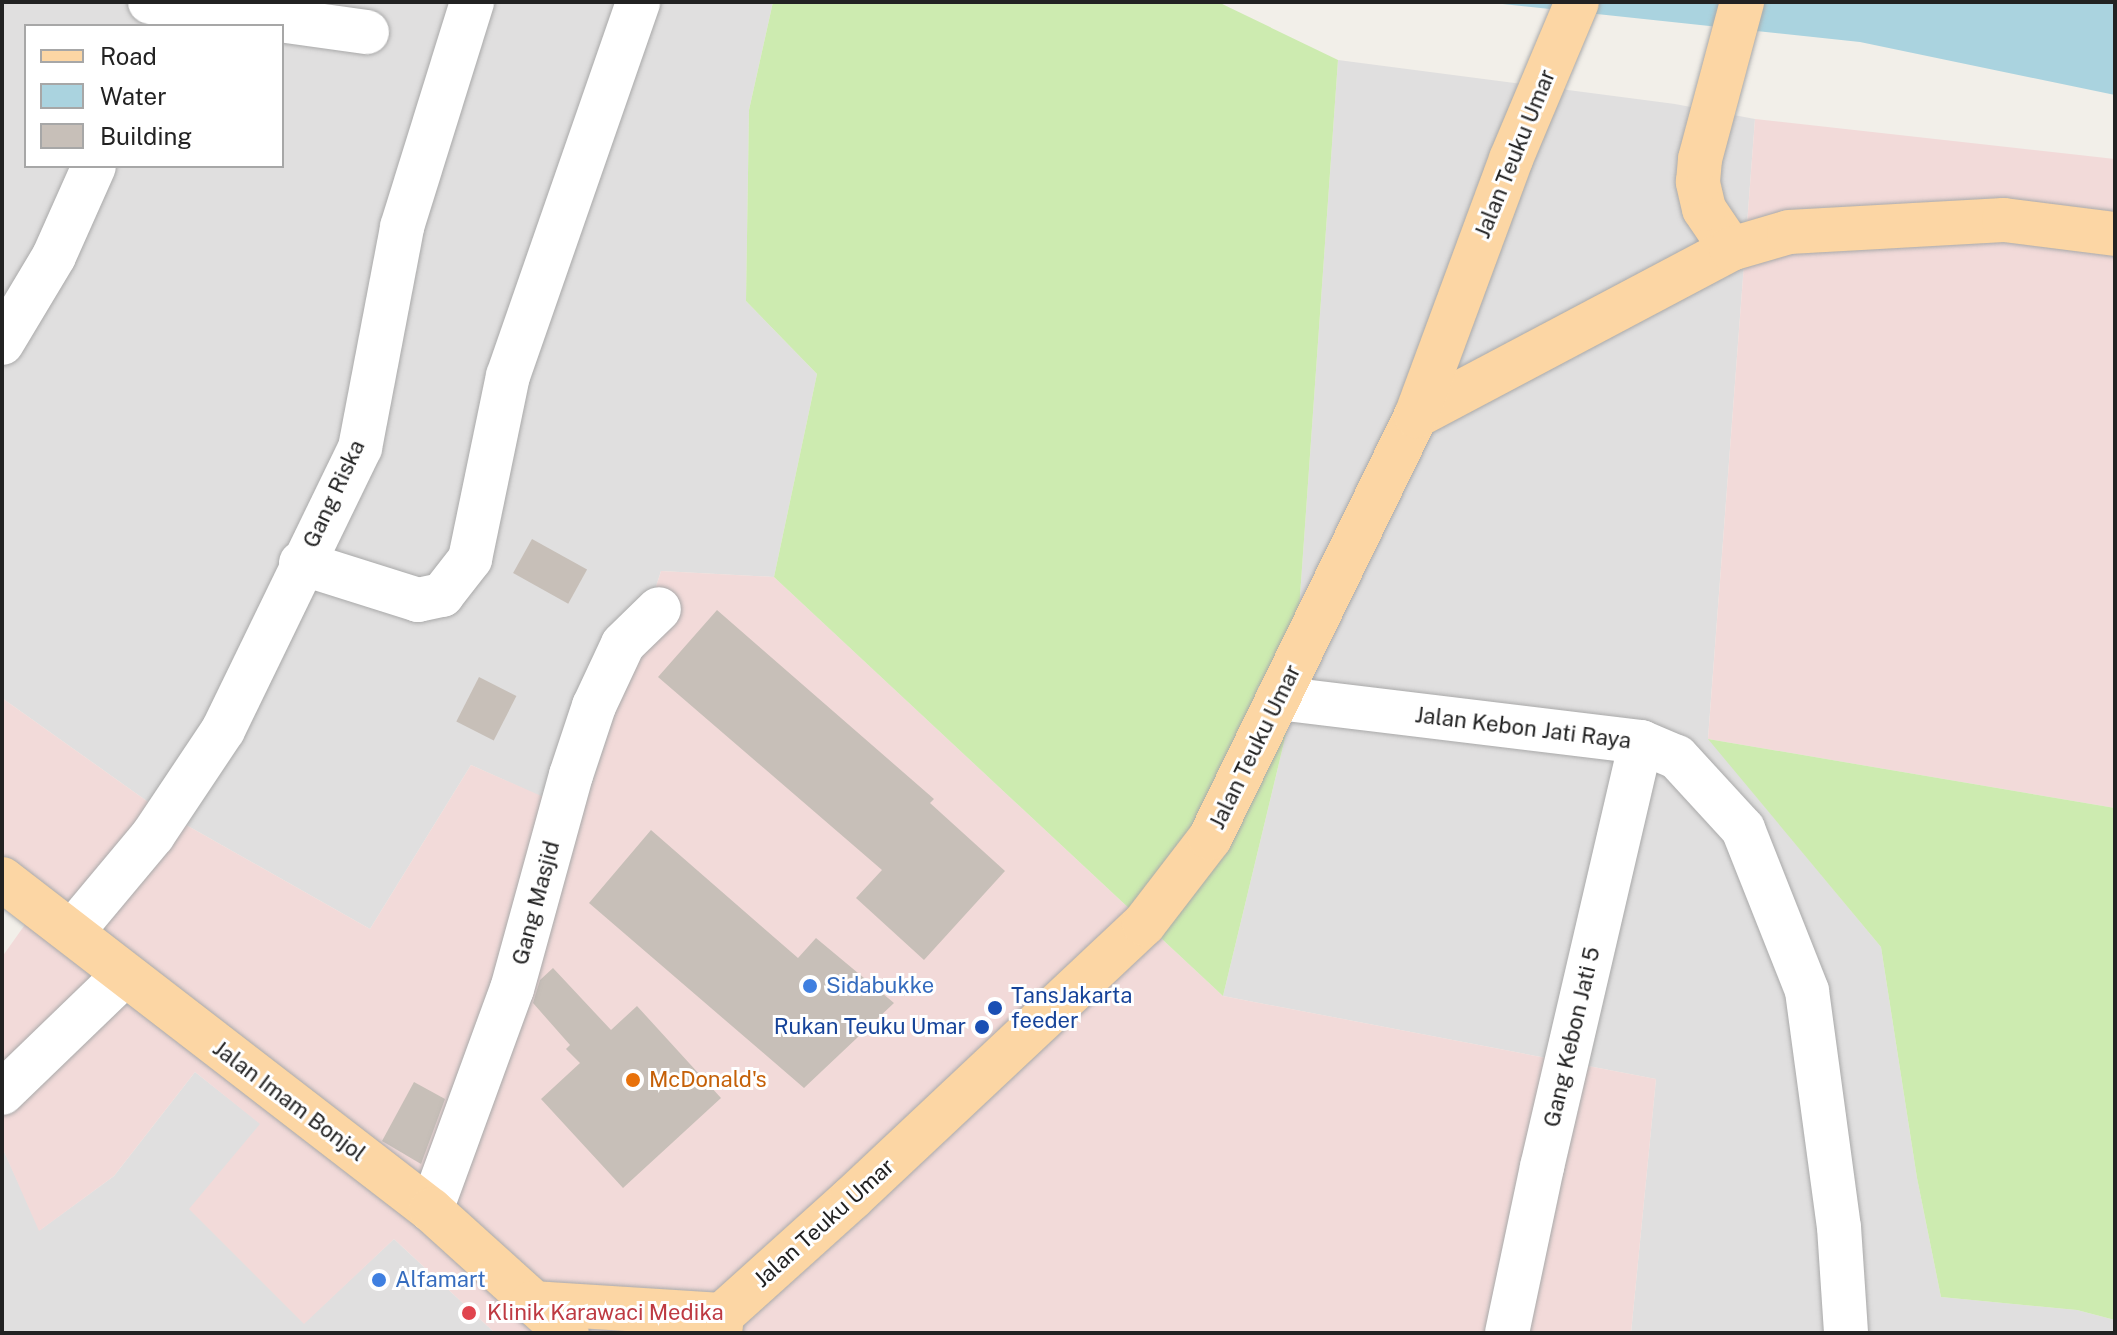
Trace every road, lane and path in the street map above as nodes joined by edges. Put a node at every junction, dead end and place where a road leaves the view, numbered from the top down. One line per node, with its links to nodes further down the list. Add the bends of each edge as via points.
1 (472, 2): 12 (street, Gang Riska, via 402,227 360,448)
2 (638, 2): 12 (street, via 508,376 470,559 442,595 418,600)
3 (1577, 2): 11 (main road, Jalan Teuku Umar, via 1511,159)
4 (1742, 2): 9 (main road, via 1698,182 1704,209)
5 (158, 9): 6 (street)
6 (367, 32)
7 (93, 168): 10 (street, via 54,256)
8 (2115, 234): 9 (main road, via 2004,220 1789,232)
9 (1731, 249): 11 (main road)
10 (2, 343)
11 (1416, 416): 14 (main road, Jalan Teuku Umar)
12 (301, 563): 17 (street, Gang Riska, via 223,730 153,835)
13 (659, 609): 20 (street, Gang Masjid, via 623,644 594,706 512,989)
14 (1278, 698): 15 (street, Jalan Kebon Jati Raya); 22 (main road, Jalan Teuku Umar, via 1210,838 1144,924)
15 (1641, 742): 24 (street, Gang Kebon Jati 5); 25 (street, Jalan Kebon Jati Raya, via 1677,757 1743,829 1807,991 1839,1227)
16 (2, 879): 17 (main road, Jalan Imam Bonjol)
17 (72, 932): 18 (main road, Jalan Imam Bonjol)
18 (124, 975): 19 (street); 20 (main road, Jalan Imam Bonjol)
19 (2, 1093)
20 (431, 1210): 21 (main road, Jalan Imam Bonjol)
21 (532, 1303): 22 (main road); 23 (main road, Jalan Imam Bonjol)
22 (715, 1327)
23 (567, 1333)
24 (1507, 1333)
25 (1846, 1333)

